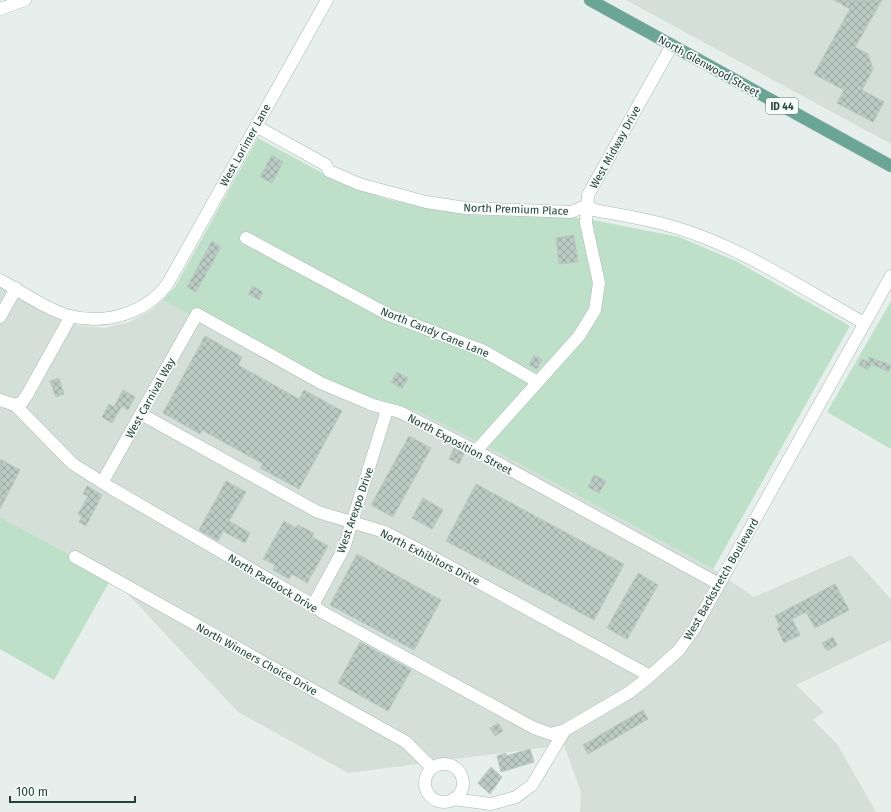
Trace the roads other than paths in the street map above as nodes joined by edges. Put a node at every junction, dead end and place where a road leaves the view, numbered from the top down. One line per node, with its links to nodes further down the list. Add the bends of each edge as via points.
1 (25, 0): 4 (street)
2 (326, 0): 6 (street, West Lorimer Lane)
3 (590, 0): 5 (main road, North Glenwood Street / ID 44)
4 (0, 10)
5 (672, 45): 7 (main road, North Glenwood Street / ID 44); 8 (street, West Midway Drive, via 588,195)
6 (256, 126): 8 (street, North Premium Place, via 326,165 329,171 335,174 359,184 426,202 466,208 571,212); 14 (street, West Lorimer Lane, via 163,290 142,306 125,314 93,319)
7 (891, 166)
8 (588, 205): 16 (street, via 594,210 644,218 706,238 740,253); 17 (street, West Midway Drive, via 586,223 599,284 595,310 579,336)
9 (246, 238): 17 (street, North Candy Cane Lane, via 390,315 482,350)
10 (891, 276): 16 (street, West Backstretch Boulevard)
11 (0, 280): 12 (street)
12 (16, 288): 14 (street); 15 (street)
13 (197, 314): 20 (street, North Exposition Street, via 321,383); 21 (street, West Carnival Way)
14 (70, 316): 19 (street, via 27,395 22,402)
15 (0, 317)
16 (864, 323): 26 (street, West Backstretch Boulevard)
17 (538, 382): 22 (street, West Midway Drive)
18 (0, 400): 19 (street, North Paddock Drive)
19 (15, 405): 23 (street, North Paddock Drive, via 73,464)
20 (387, 410): 22 (street, North Exposition Street, via 400,412); 24 (street, West Arexpo Drive)
21 (141, 414): 23 (street, West Carnival Way); 24 (street, North Exhibitors Drive, via 318,512)
22 (476, 451): 26 (street, North Exposition Street)
23 (103, 482): 27 (street, North Paddock Drive)
24 (353, 521): 27 (street, West Arexpo Drive, via 344,548); 28 (street, North Exhibitors Drive, via 385,532 426,553)
25 (75, 557): 30 (street, North Winners Choice Drive, via 406,742)
26 (719, 584): 28 (street, West Backstretch Boulevard, via 679,650)
27 (313, 605): 29 (street, North Paddock Drive, via 534,728 551,734)
28 (650, 676): 29 (street, West Backstretch Boulevard, via 630,692)
29 (565, 730): 31 (street, West Backstretch Boulevard, via 532,785 516,797 491,804)
30 (432, 768): 31 (street, via 426,778 430,796 441,801); 31 (street, via 450,765 459,772 462,784 458,795)
31 (453, 799)

